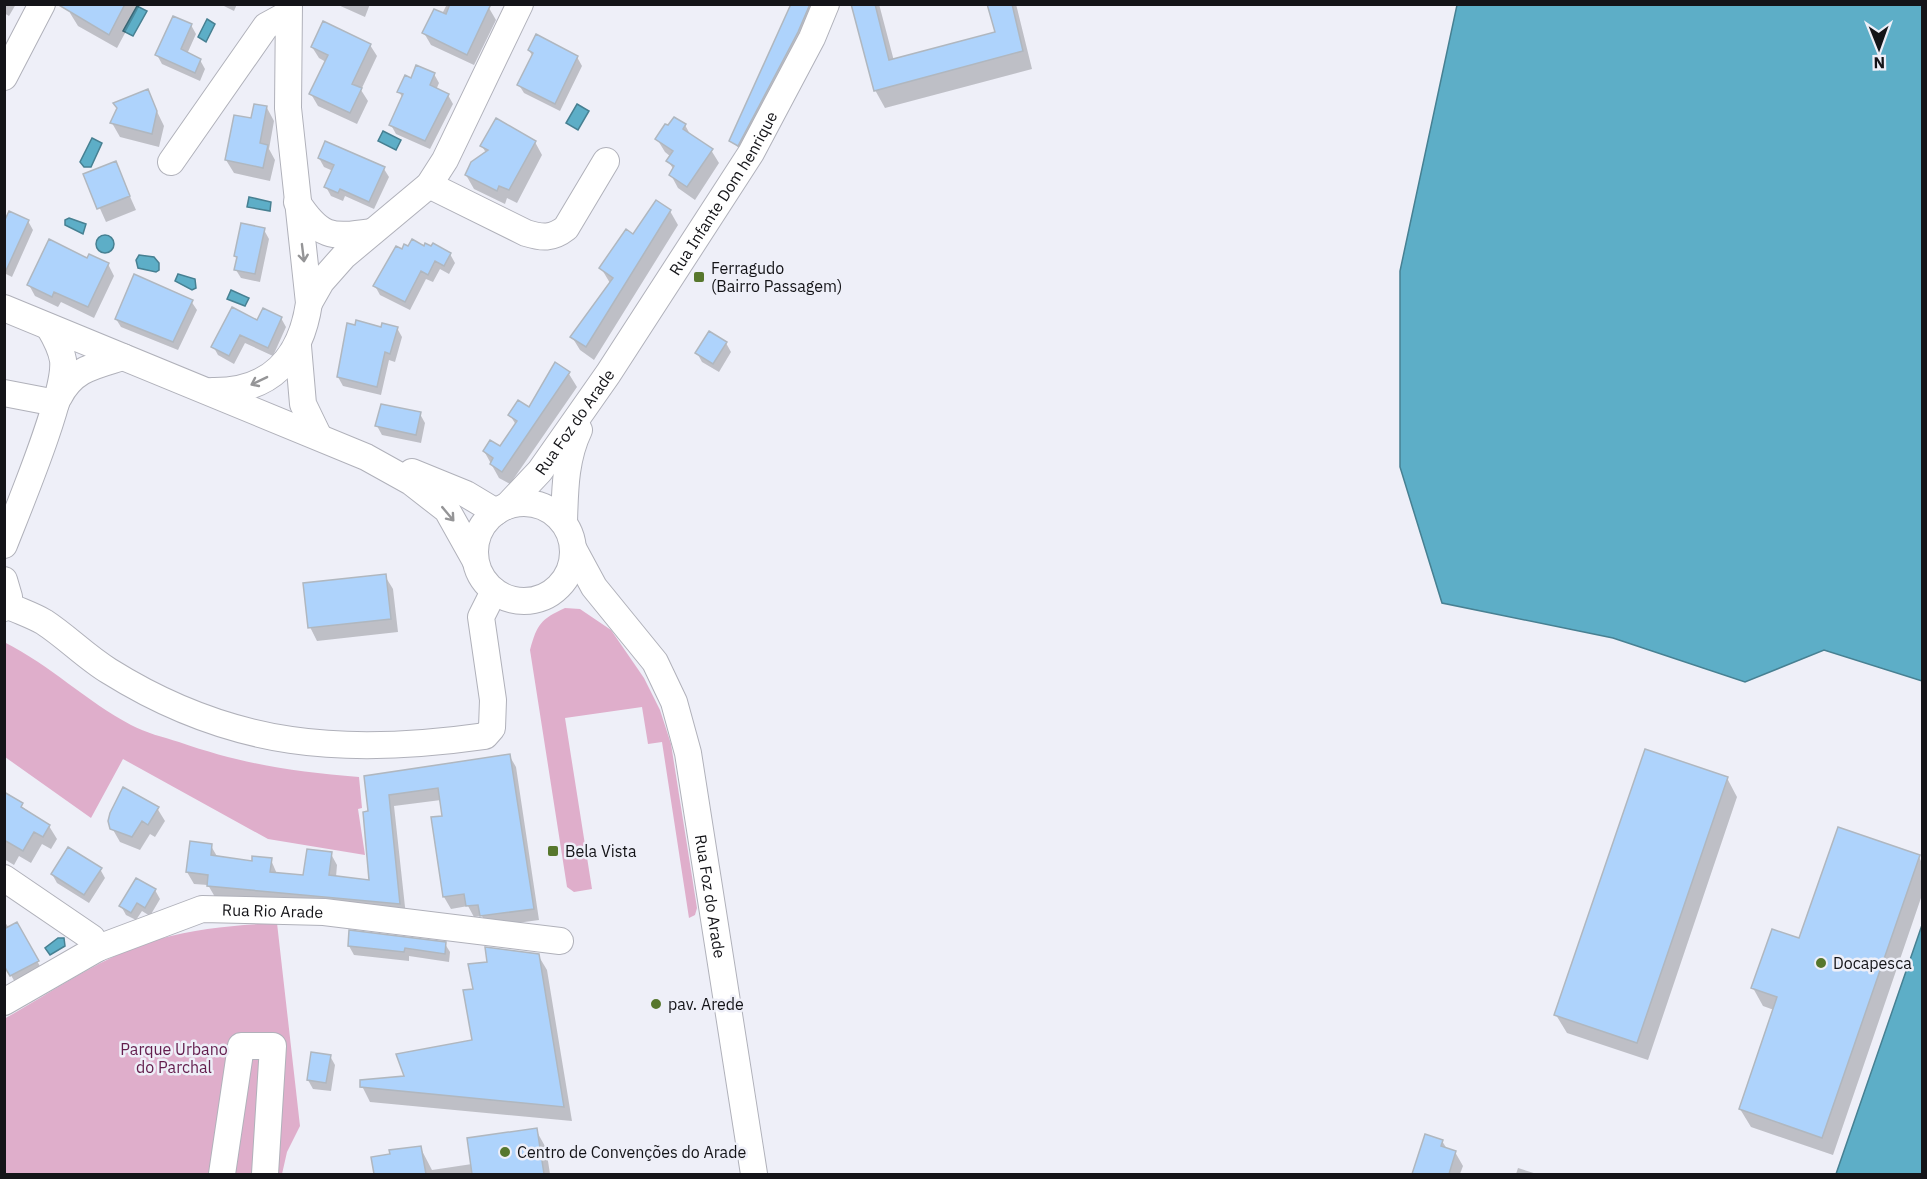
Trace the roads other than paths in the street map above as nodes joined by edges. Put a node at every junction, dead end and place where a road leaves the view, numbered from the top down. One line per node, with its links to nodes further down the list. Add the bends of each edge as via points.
1 (42, 4): 5 (street)
2 (520, 4): 8 (street, via 445,160)
3 (826, 4): 16 (street, Rua Infante Dom henrique, via 751,153)
4 (289, 9): 7 (street, via 266,26); 9 (street, via 288,108)
5 (4, 77)
6 (606, 161): 8 (street, via 566,228 542,238)
7 (171, 162)
8 (429, 185): 10 (street)
9 (296, 202): 10 (street, via 311,224 329,234); 11 (street, one-way to 11)
10 (371, 232): 11 (street, via 321,282)
11 (309, 303): 14 (street)
12 (4, 309): 13 (street)
13 (49, 327): 15 (street); 19 (street, via 63,362)
14 (298, 346): 17 (street, one-way to 17, via 281,368 266,378 246,387); 20 (street, via 303,404)
15 (123, 357): 17 (street); 19 (street, via 88,368 67,381)
16 (608, 374): 22 (street, Rua Foz do Arade, via 540,471); 23 (street, Rua Foz do Arade, via 572,444)
17 (207, 391): 20 (street)
18 (4, 393): 19 (street)
19 (56, 403): 24 (street)
20 (318, 435): 21 (street)
21 (366, 457): 22 (street); 26 (street, one-way to 26, via 411,482 447,510)
22 (501, 509): 23 (street, Rua Foz do Arade, via 523,502 538,505); 26 (street, Rua Foz do Arade, via 478,534)
23 (564, 522): 25 (street, Rua Foz do Arade)
24 (4, 545)
25 (574, 550): 27 (street, via 569,572); 30 (street, Rua Foz do Arade, via 594,587)
26 (476, 560): 28 (street, via 480,575)
27 (556, 590): 28 (street, via 539,599 523,601); 30 (street, Rua Foz do Arade, via 583,597)
28 (494, 591): 29 (street, via 481,617 493,700 492,728 485,736 344,747 275,738 221,725 160,700)
29 (5, 598)
30 (628, 632): 37 (street, Rua Foz do Arade, via 655,662 674,702 688,753)
31 (8, 884): 33 (street, via 92,938)
32 (560, 941): 33 (street, Rua Rio Arade, via 324,912 202,909)
33 (98, 948): 34 (street, Rua Rio Arade)
34 (4, 1002)
35 (222, 1174): 36 (street, via 241,1046 273,1046)
36 (265, 1174)
37 (754, 1174)

